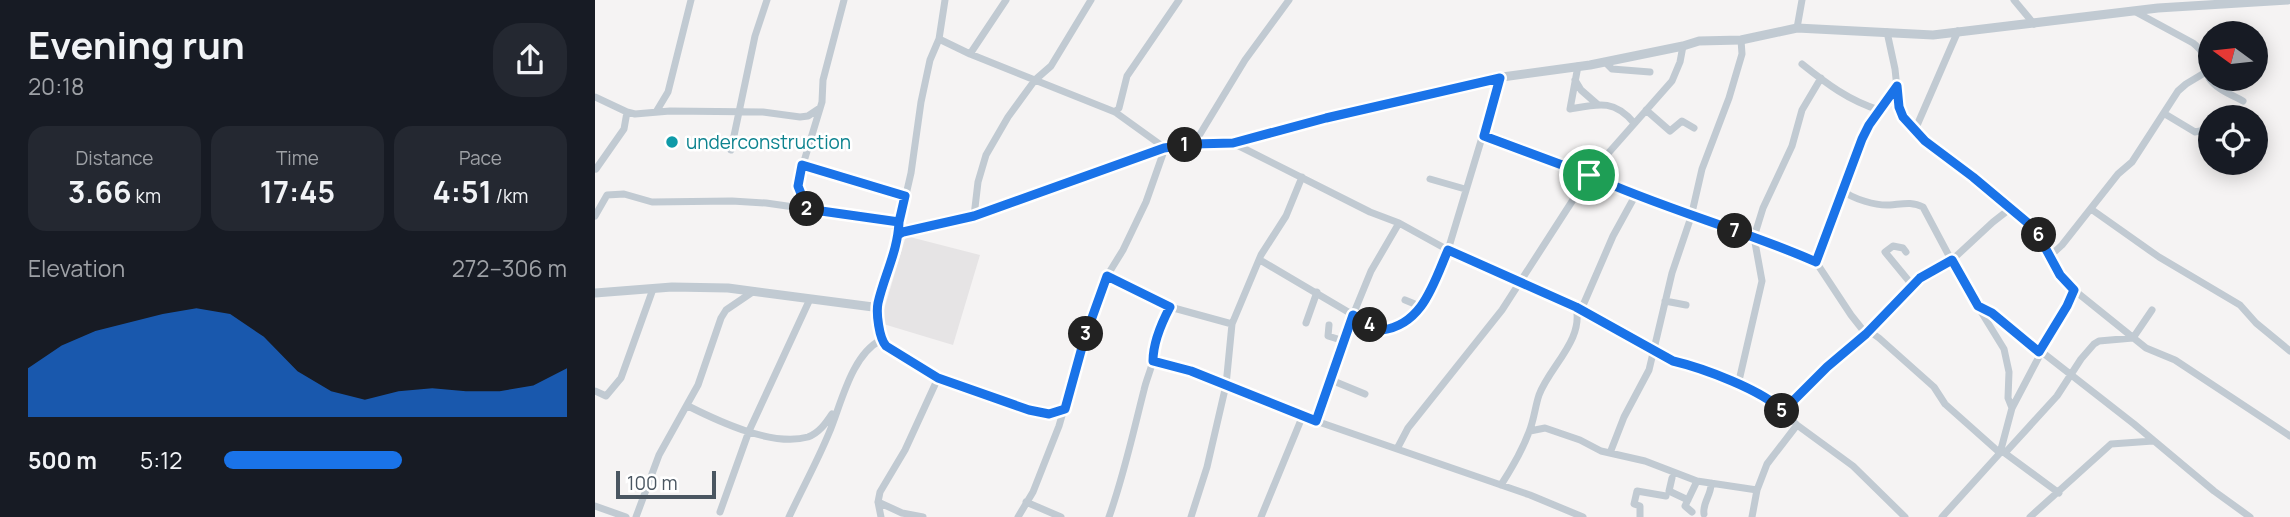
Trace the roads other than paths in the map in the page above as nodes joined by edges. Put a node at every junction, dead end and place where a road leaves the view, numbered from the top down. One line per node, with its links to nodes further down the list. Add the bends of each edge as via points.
1 (691, 0): 40 (street, via 668,92)
2 (767, 0): 41 (street)
3 (844, 0): 36 (street)
4 (945, 0): 17 (street)
5 (1006, 0): 21 (street)
6 (1091, 0): 29 (street, via 1051,66)
7 (1179, 0): 42 (street, via 1127,76)
8 (1289, 0): 52 (street, via 1245,60)
9 (1803, 0): 14 (street)
10 (2014, 0): 13 (street)
11 (2288, 0): 12 (street)
12 (2134, 11): 13 (street); 20 (street)
13 (2034, 24): 16 (street)
14 (1797, 28): 15 (street); 18 (street)
15 (1887, 32): 16 (street); 31 (street)
16 (1958, 32): 47 (street)
17 (939, 39): 21 (street); 63 (street, via 930,60)
18 (1741, 40): 19 (street); 71 (street, via 1742,54 1703,169)
19 (1683, 46): 22 (street); 37 (street, via 1676,75)
20 (2198, 47)
21 (969, 54): 29 (street)
22 (1605, 62): 24 (street); 25 (street, via 1612,69)
23 (1802, 64): 28 (street)
24 (1578, 66): 27 (street); 30 (street)
25 (1650, 72)
26 (2198, 77): 43 (street, via 2178,91)
27 (1500, 78): 50 (street); 51 (street)
28 (1821, 78): 38 (street, via 1848,98); 75 (street, via 1802,110)
29 (1035, 80): 42 (street); 70 (street, via 986,155)
30 (1575, 80): 35 (street); 35 (street, via 1570,109)
31 (1897, 86): 38 (street); 47 (street, via 1901,114)
32 (2226, 91): 34 (street)
33 (596, 100): 39 (street)
34 (2243, 101)
35 (1597, 104): 45 (street, via 1623,110)
36 (820, 108): 44 (street); 49 (street)
37 (1646, 110): 45 (street); 46 (street, via 1670,131 1682,121)
38 (1879, 110): 61 (street)
39 (627, 112): 40 (street); 56 (street, via 624,129)
40 (656, 112): 41 (street)
41 (738, 112): 44 (street); 54 (street)
42 (1115, 113): 53 (street)
43 (2165, 114): 48 (street); 68 (street)
44 (800, 117): 49 (street)
45 (1634, 123): 57 (street)
46 (1694, 128)
47 (1915, 130): 66 (street)
48 (2198, 131)
49 (810, 135): 55 (street)
50 (1484, 136): 57 (street); 60 (street)
51 (1233, 143): 52 (street); 58 (street)
52 (1194, 144): 53 (street)
53 (1164, 148): 70 (street); 82 (street, via 1146,202)
54 (731, 150)
55 (802, 165): 62 (street); 63 (street)
56 (596, 169)
57 (1589, 175): 64 (street); 83 (street)
58 (1302, 177): 73 (street); 79 (street, via 1286,216)
59 (1430, 179): 60 (street)
60 (1465, 189): 76 (street)
61 (1842, 190): 80 (street, via 1886,205 1920,205); 81 (street)
62 (799, 191): 65 (street, via 794,201); 67 (street)
63 (905, 196): 72 (street)
64 (1635, 196): 71 (street); 98 (street)
65 (780, 205): 67 (street); 69 (street, via 652,202 618,194 607,195)
66 (2011, 208): 78 (street, via 2035,229); 80 (street)
67 (807, 209): 72 (street)
68 (2091, 209): 78 (street); 109 (street, via 2239,305)
69 (595, 216)
70 (974, 216): 74 (street)
71 (1692, 217): 75 (street); 92 (street)
72 (899, 222): 74 (street)
73 (1398, 223): 76 (street); 100 (street)
74 (898, 235): 93 (street)
75 (1754, 237): 81 (street); 115 (street, via 1762,281)
76 (1448, 250): 83 (street); 97 (street)
77 (1906, 252): 84 (street, via 1893,246 1885,252)
78 (2051, 255): 86 (street)
79 (1259, 260): 88 (street); 102 (street)
80 (1952, 260): 84 (street); 95 (street)
81 (1816, 262): 104 (street)
82 (1107, 276): 96 (street); 122 (street)
83 (1521, 283): 98 (street); 133 (street)
84 (1913, 286): 104 (street)
85 (653, 289): 87 (street); 89 (street); 117 (street, via 621,378 607,396)
86 (2074, 290): 105 (street); 110 (street)
87 (754, 291): 90 (street); 120 (street, via 726,310)
88 (1317, 292): 100 (street); 101 (street)
89 (595, 293)
90 (810, 299): 93 (street, via 868,307); 129 (street)
91 (1405, 300): 97 (street)
92 (1665, 302): 94 (street); 108 (street)
93 (877, 304): 106 (street)
94 (1686, 305)
95 (1978, 306): 110 (street); 121 (street, via 2004,349)
96 (1170, 307): 102 (street); 111 (street, via 1159,330)
97 (1422, 307): 100 (street, via 1405,321 1382,330)
98 (1578, 309): 108 (street); 130 (street, via 1577,327 1545,382)
99 (2152, 310): 105 (street)
100 (1353, 315): 107 (street)
101 (1306, 323)
102 (1232, 324): 116 (street)
103 (1329, 325): 107 (street, via 1328,336)
104 (1868, 333): 123 (street); 134 (street, via 1879,338 1934,387 1945,404)
105 (2133, 338): 112 (street, via 2099,341); 131 (street, via 2175,360)
106 (881, 340): 113 (street); 119 (street, via 869,348 852,373)
107 (1344, 341): 114 (street)
108 (1654, 350): 115 (street); 135 (street)
109 (2290, 351)
110 (2039, 352): 112 (street); 121 (street)
111 (1153, 361): 116 (street); 158 (street)
112 (2071, 375): 132 (street); 134 (street, via 2057,396)
113 (938, 378): 124 (street); 144 (street)
114 (1332, 380): 118 (street); 126 (street)
115 (1738, 385): 123 (street)
116 (1226, 386): 125 (street); 159 (street)
117 (595, 391)
118 (1365, 394)
119 (838, 405): 129 (street, via 825,424 808,437 778,439); 153 (street)
120 (688, 406): 129 (street); 152 (street, via 659,455)
121 (2012, 408): 134 (street)
122 (1065, 409): 124 (street); 128 (street)
123 (1783, 411): 127 (street)
124 (1049, 414): 128 (street)
125 (1303, 415): 126 (street); 160 (street)
126 (1316, 421): 133 (street)
127 (1797, 425): 140 (street, via 1767,464); 164 (street, via 1853,467)
128 (1059, 426): 145 (street)
129 (749, 431): 147 (street)
130 (1530, 431): 135 (street, via 1545,428); 139 (street)
131 (2290, 436)
132 (2153, 441): 141 (street, via 2111,444); 150 (street)
133 (1398, 447): 139 (street)
134 (2002, 452): 141 (street); 165 (street)
135 (1610, 453): 137 (street)
136 (1672, 478): 143 (street, via 1669,491)
137 (1697, 481): 138 (street); 143 (street)
138 (1711, 483): 140 (street); 149 (street)
139 (1501, 485): 161 (street)
140 (1757, 490): 163 (street)
141 (2059, 492): 166 (street)
142 (1666, 496): 162 (street, via 1637,491 1634,504 1640,506)
143 (1688, 500): 148 (street, via 1685,506)
144 (878, 502): 154 (street); 155 (street)
145 (1026, 502): 156 (street); 157 (street)
146 (595, 506): 151 (street)
147 (720, 512)
148 (1692, 512)
149 (1704, 514)
150 (2245, 516)
151 (626, 517)
152 (636, 517)
153 (789, 517)
154 (881, 517)
155 (923, 517)
156 (1018, 517)
157 (1061, 517)
158 (1109, 517)
159 (1191, 517)
160 (1261, 517)
161 (1583, 517)
162 (1640, 517)
163 (1752, 517)
164 (1905, 517)
165 (1942, 517)
166 (2030, 517)

